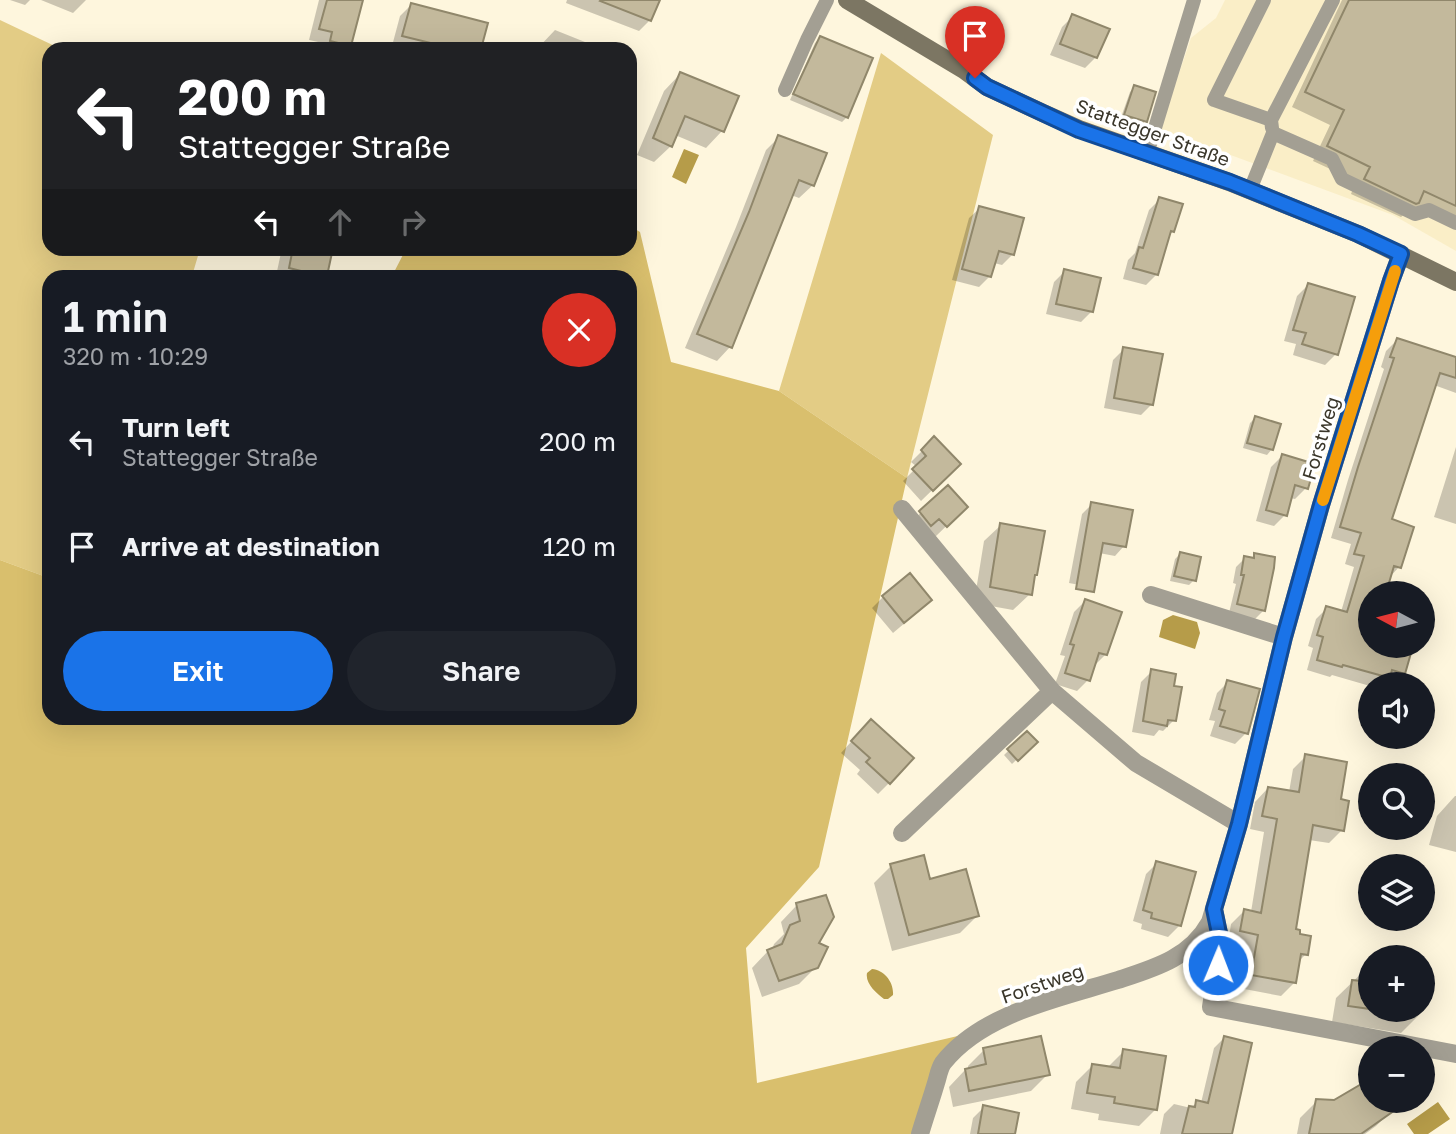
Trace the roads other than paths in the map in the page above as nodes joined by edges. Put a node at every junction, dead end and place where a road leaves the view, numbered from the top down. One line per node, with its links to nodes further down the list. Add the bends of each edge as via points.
1 (827, 0): 6 (lane)
2 (847, 0): 8 (main road, Stattegger Straße, via 987,87 1079,130)
3 (1194, 0): 8 (lane)
4 (1264, 0): 7 (lane, via 1214,100)
5 (1333, 0): 7 (lane)
6 (785, 90)
7 (1272, 127): 9 (lane); 10 (lane, via 1332,159 1342,179 1415,214 1429,210)
8 (1147, 154): 9 (main road, Stattegger Straße)
9 (1250, 191): 11 (main road, Stattegger Straße)
10 (1456, 223)
11 (1401, 254): 12 (main road, Stattegger Straße); 15 (street, Forstweg)
12 (1456, 282)
13 (902, 509): 16 (street)
14 (1151, 595): 15 (street)
15 (1284, 637): 17 (street, Forstweg)
16 (1052, 691): 17 (street, via 1136,763); 18 (street)
17 (1239, 824): 19 (street, Forstweg)
18 (902, 833)
19 (1214, 909): 20 (street, Forstweg, via 1221,943 1211,1007); 21 (street, Forstweg, via 1205,932 1173,960 1009,1014 971,1038 941,1065)
20 (1456, 1054)
21 (920, 1134)

